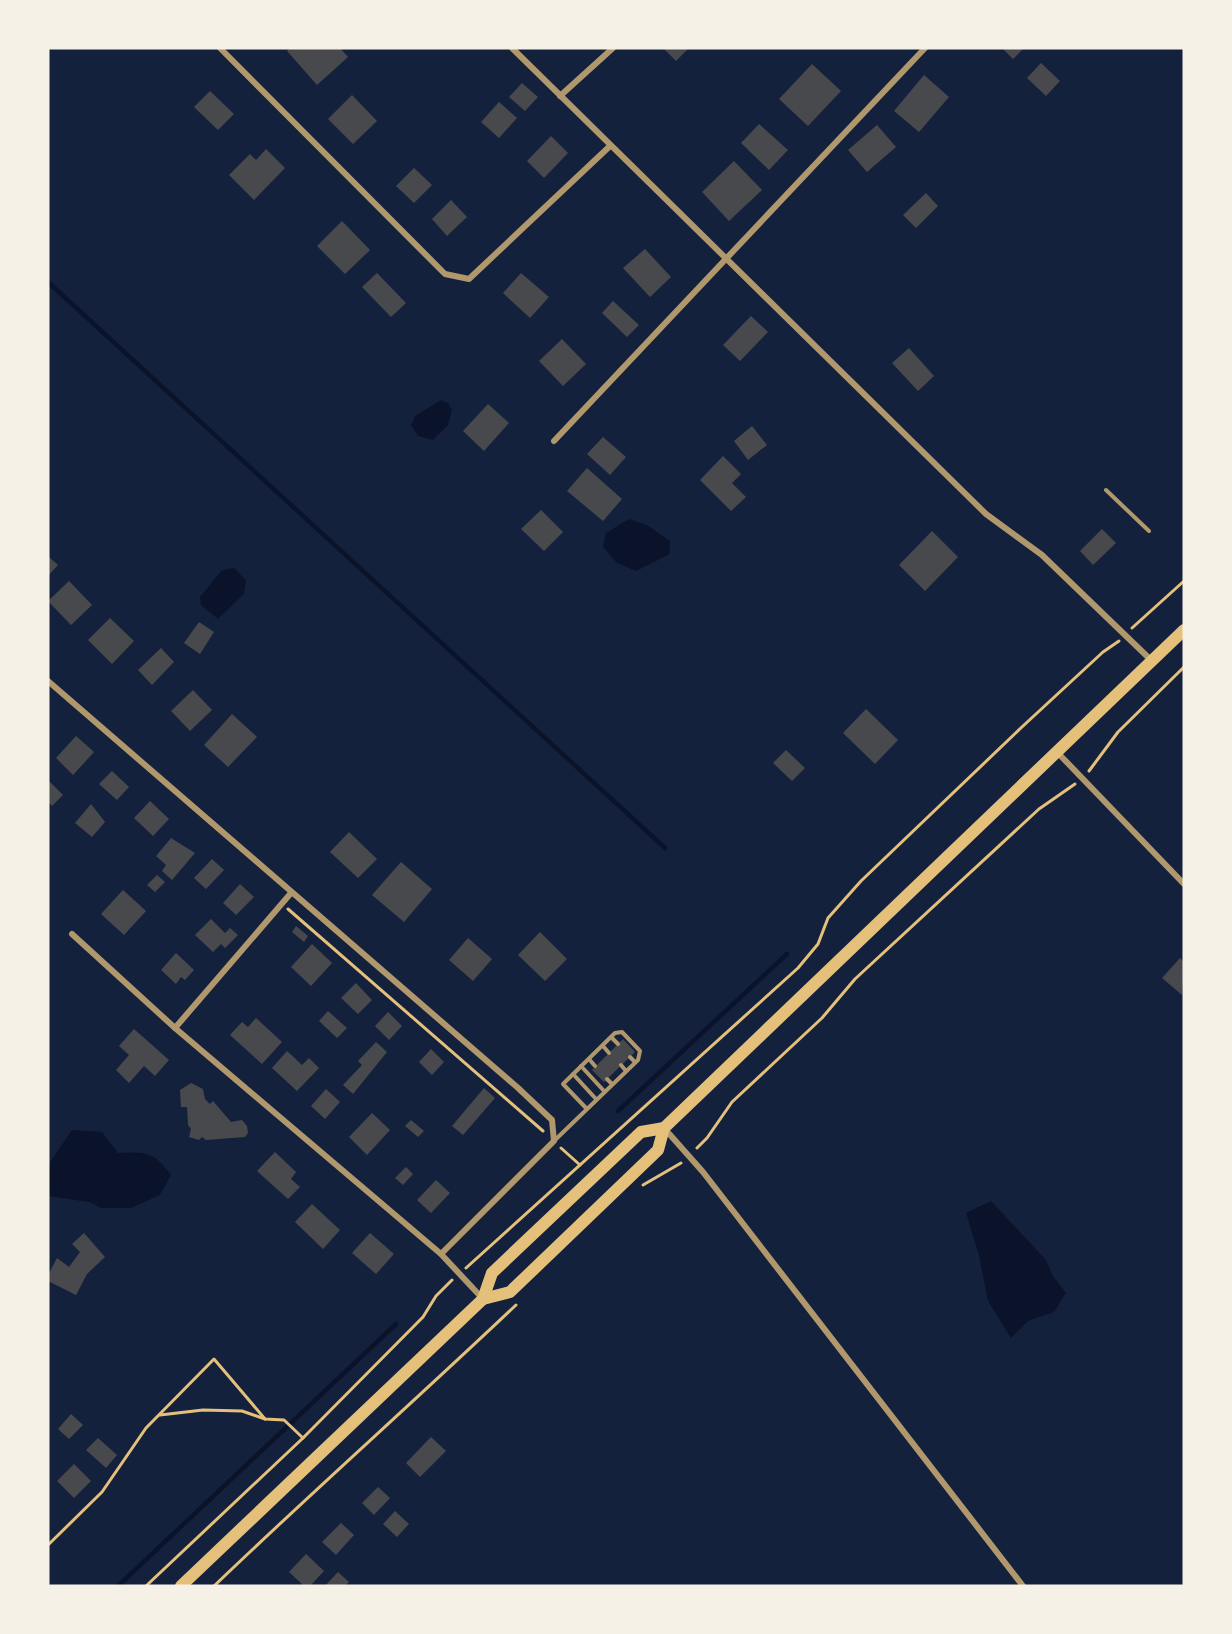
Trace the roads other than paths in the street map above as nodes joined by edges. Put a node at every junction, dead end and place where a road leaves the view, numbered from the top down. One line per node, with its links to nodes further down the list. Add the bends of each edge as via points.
1 (220, 48): 6 (street, via 446,274 469,279)
2 (512, 48): 5 (street)
3 (613, 48): 5 (street)
4 (925, 48): 7 (street)
5 (560, 96): 6 (street)
6 (610, 146): 7 (street)
7 (725, 257): 8 (street); 12 (street, via 986,514 1042,555)
8 (554, 441)
9 (1106, 490): 10 (lane)
10 (1149, 531)
11 (1184, 630): 12 (main road)
12 (1152, 662): 14 (main road)
13 (48, 681): 16 (street)
14 (1057, 752): 15 (street); 36 (main road)
15 (1184, 884)
16 (291, 893): 18 (street); 37 (street, via 552,1120)
17 (72, 934): 18 (street)
18 (175, 1028): 38 (street)
19 (612, 1037): 20 (lane); 21 (lane); 25 (lane, via 622,1032 640,1051)
20 (618, 1044)
21 (603, 1046): 22 (lane); 24 (lane)
22 (609, 1053)
23 (630, 1057): 25 (lane)
24 (589, 1059): 27 (lane); 28 (lane)
25 (635, 1062): 29 (lane)
26 (621, 1065): 29 (lane)
27 (581, 1066): 30 (lane); 33 (lane)
28 (595, 1066)
29 (626, 1071): 32 (lane)
30 (573, 1074): 34 (lane); 35 (lane, via 563,1084)
31 (607, 1079): 32 (lane)
32 (612, 1084): 33 (lane)
33 (604, 1091): 34 (lane)
34 (596, 1099): 35 (lane)
35 (586, 1108): 37 (lane)
36 (664, 1128): 39 (main road, via 658,1150 510,1292); 39 (main road, via 640,1132 492,1273); 41 (street, via 690,1155)
37 (554, 1141): 38 (street)
38 (441, 1254): 39 (street)
39 (483, 1299): 40 (main road)
40 (181, 1586)
41 (1023, 1586)

